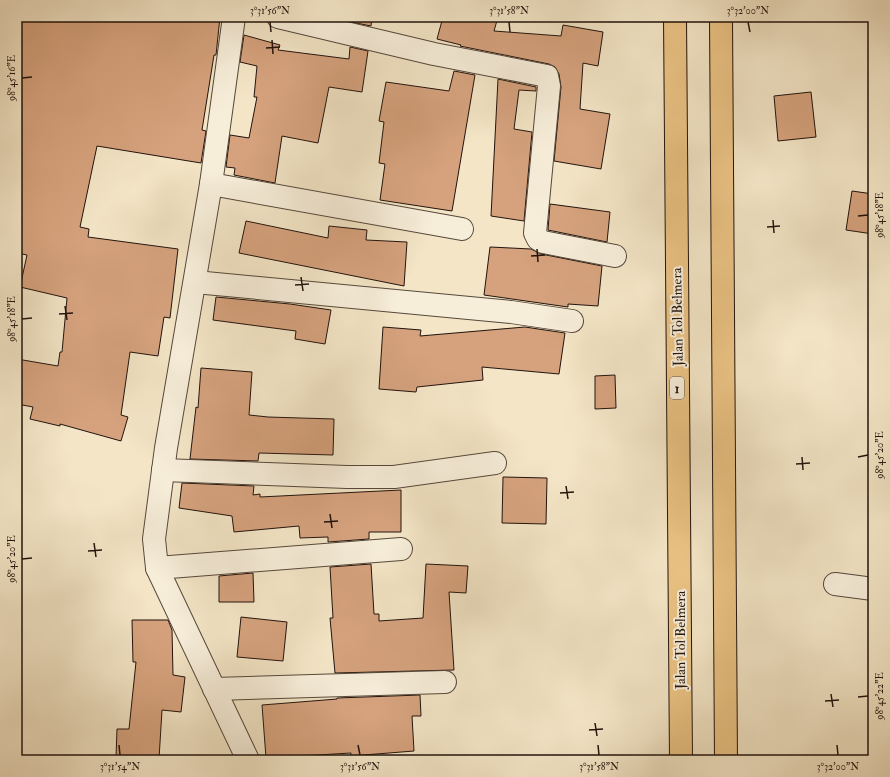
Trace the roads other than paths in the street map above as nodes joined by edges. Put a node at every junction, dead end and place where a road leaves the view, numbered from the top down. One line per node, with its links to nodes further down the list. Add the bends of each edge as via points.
1 (234, 17): 5 (street)
2 (278, 17): 7 (street, via 434,54 547,76 549,86 535,233 543,242)
3 (675, 17): 19 (highway, Jalan Tol Belmera / 1)
4 (721, 17): 20 (highway)
5 (211, 184): 6 (street); 8 (street)
6 (462, 229)
7 (615, 256)
8 (195, 282): 9 (street, via 511,312); 11 (street)
9 (572, 321)
10 (495, 463): 11 (street, via 394,477)
11 (163, 470): 13 (street, via 154,540)
12 (400, 549): 13 (street)
13 (157, 568): 17 (street)
14 (835, 584): 15 (street)
15 (873, 589)
16 (445, 682): 17 (street)
17 (214, 689): 18 (street)
18 (248, 760)
19 (680, 760)
20 (726, 760)

